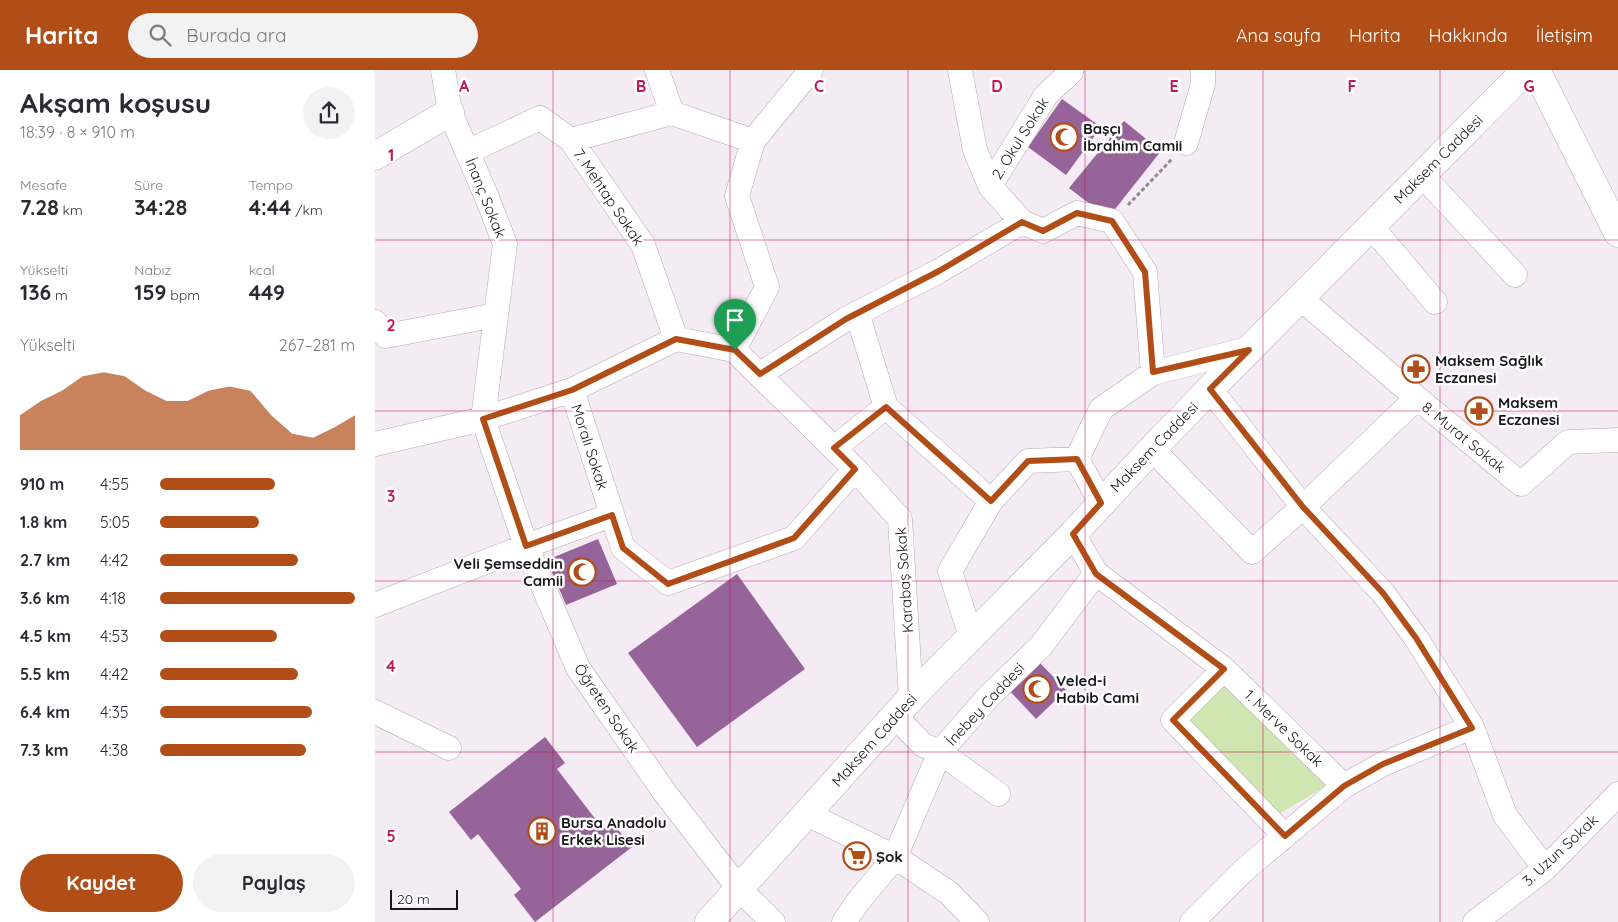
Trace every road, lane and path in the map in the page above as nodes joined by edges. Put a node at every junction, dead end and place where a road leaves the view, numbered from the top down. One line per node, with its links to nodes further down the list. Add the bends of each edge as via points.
1 (443, 70): 9 (street, İnanç Sokak)
2 (657, 70): 10 (street)
3 (811, 70): 12 (street)
4 (960, 70): 17 (street, via 975,150)
5 (1071, 70): 17 (street, 2. Okul Sokak, via 1046,95)
6 (1203, 70): 13 (street, via 1203,84)
7 (1526, 70): 16 (main road, Maksem Caddesi)
8 (1537, 70): 21 (main road)
9 (450, 112): 14 (street, İnanç Sokak); 15 (main road)
10 (672, 113): 11 (street); 12 (street)
11 (571, 140): 14 (street, via 540,118); 28 (street, 7. Mehtap Sokak, via 643,245)
12 (753, 141): 29 (street, via 737,196 767,287)
13 (1186, 143): 18 (path)
14 (467, 152): 26 (street, İnanç Sokak, via 505,244)
15 (375, 156)
16 (1422, 175): 20 (main road, Maksem Caddesi); 22 (street)
17 (990, 186): 19 (street)
18 (1112, 221): 19 (street, via 1077,213 1043,231); 31 (street, via 1145,272)
19 (1022, 222): 25 (street, via 939,271)
20 (1371, 226): 23 (main road, Maksem Caddesi); 24 (street)
21 (1618, 233)
22 (1515, 275)
23 (1300, 298): 30 (main road, Maksem Caddesi); 35 (street, 8. Murat Sokak)
24 (1435, 302)
25 (857, 313): 32 (street); 36 (street)
26 (496, 315): 27 (street, via 386,336); 37 (street, İnanç Sokak)
27 (375, 322)
28 (676, 339): 29 (street); 34 (street)
29 (735, 350): 32 (street, Karabaş Sokak)
30 (1249, 350): 31 (street); 33 (main road, Maksem Caddesi)
31 (1153, 372): 42 (street, via 1101,409)
32 (760, 374): 40 (street, Karabaş Sokak)
33 (1210, 389): 41 (main road, Maksem Caddesi); 46 (street)
34 (572, 390): 37 (street); 47 (street, Moralı Sokak)
35 (1417, 398): 38 (street, 8. Murat Sokak, via 1521,484 1568,442); 46 (street)
36 (886, 407): 40 (street); 44 (street)
37 (483, 419): 39 (street); 49 (street, Öğreten Sokak)
38 (1618, 440)
39 (375, 444)
40 (834, 448): 43 (street, Karabaş Sokak)
41 (1152, 448): 45 (main road, Maksem Caddesi); 46 (street, via 1252,552)
42 (1077, 459): 44 (street, via 1028,461); 45 (street)
43 (855, 469): 47 (street, Moralı Sokak, via 794,538 668,584 623,548); 54 (street, Karabaş Sokak, via 900,519)
44 (991, 501): 52 (street, via 949,571)
45 (1101, 503): 48 (main road, Maksem Caddesi)
46 (1303, 507): 56 (street, via 1383,593 1416,638)
47 (612, 515): 49 (street)
48 (1073, 534): 50 (street, 1. Merve Sokak); 52 (main road, Maksem Caddesi)
49 (526, 546): 51 (street); 66 (street, Öğreten Sokak, via 578,668 665,793)
50 (1096, 574): 53 (street, 1. Merve Sokak); 58 (street, İnebey Caddesi, via 1041,646 989,696)
51 (375, 605)
52 (971, 637): 54 (main road, Maksem Caddesi)
53 (1224, 669): 59 (street, 1. Merve Sokak); 63 (street, via 1173,720)
54 (903, 707): 58 (street, via 923,745); 62 (main road, Maksem Caddesi)
55 (375, 712): 57 (street)
56 (1472, 728): 59 (street, via 1383,764); 65 (street, via 1505,815)
57 (449, 748)
58 (940, 752): 60 (street); 64 (street, İnebey Caddesi)
59 (1344, 786): 63 (street)
60 (998, 794)
61 (1618, 794): 65 (street, 3. Uzun Sokak)
62 (807, 814): 64 (street); 66 (main road, Maksem Caddesi)
63 (1285, 836): 71 (street, via 1244,870)
64 (895, 857): 67 (street, İnebey Caddesi); 70 (street, via 949,893)
65 (1545, 869): 72 (street, 3. Uzun Sokak)
66 (740, 890): 68 (main road, Maksem Caddesi); 69 (street, Öğreten Sokak)
67 (852, 919)
68 (709, 922)
69 (773, 922)
70 (977, 922)
71 (1192, 922)
72 (1475, 922)

